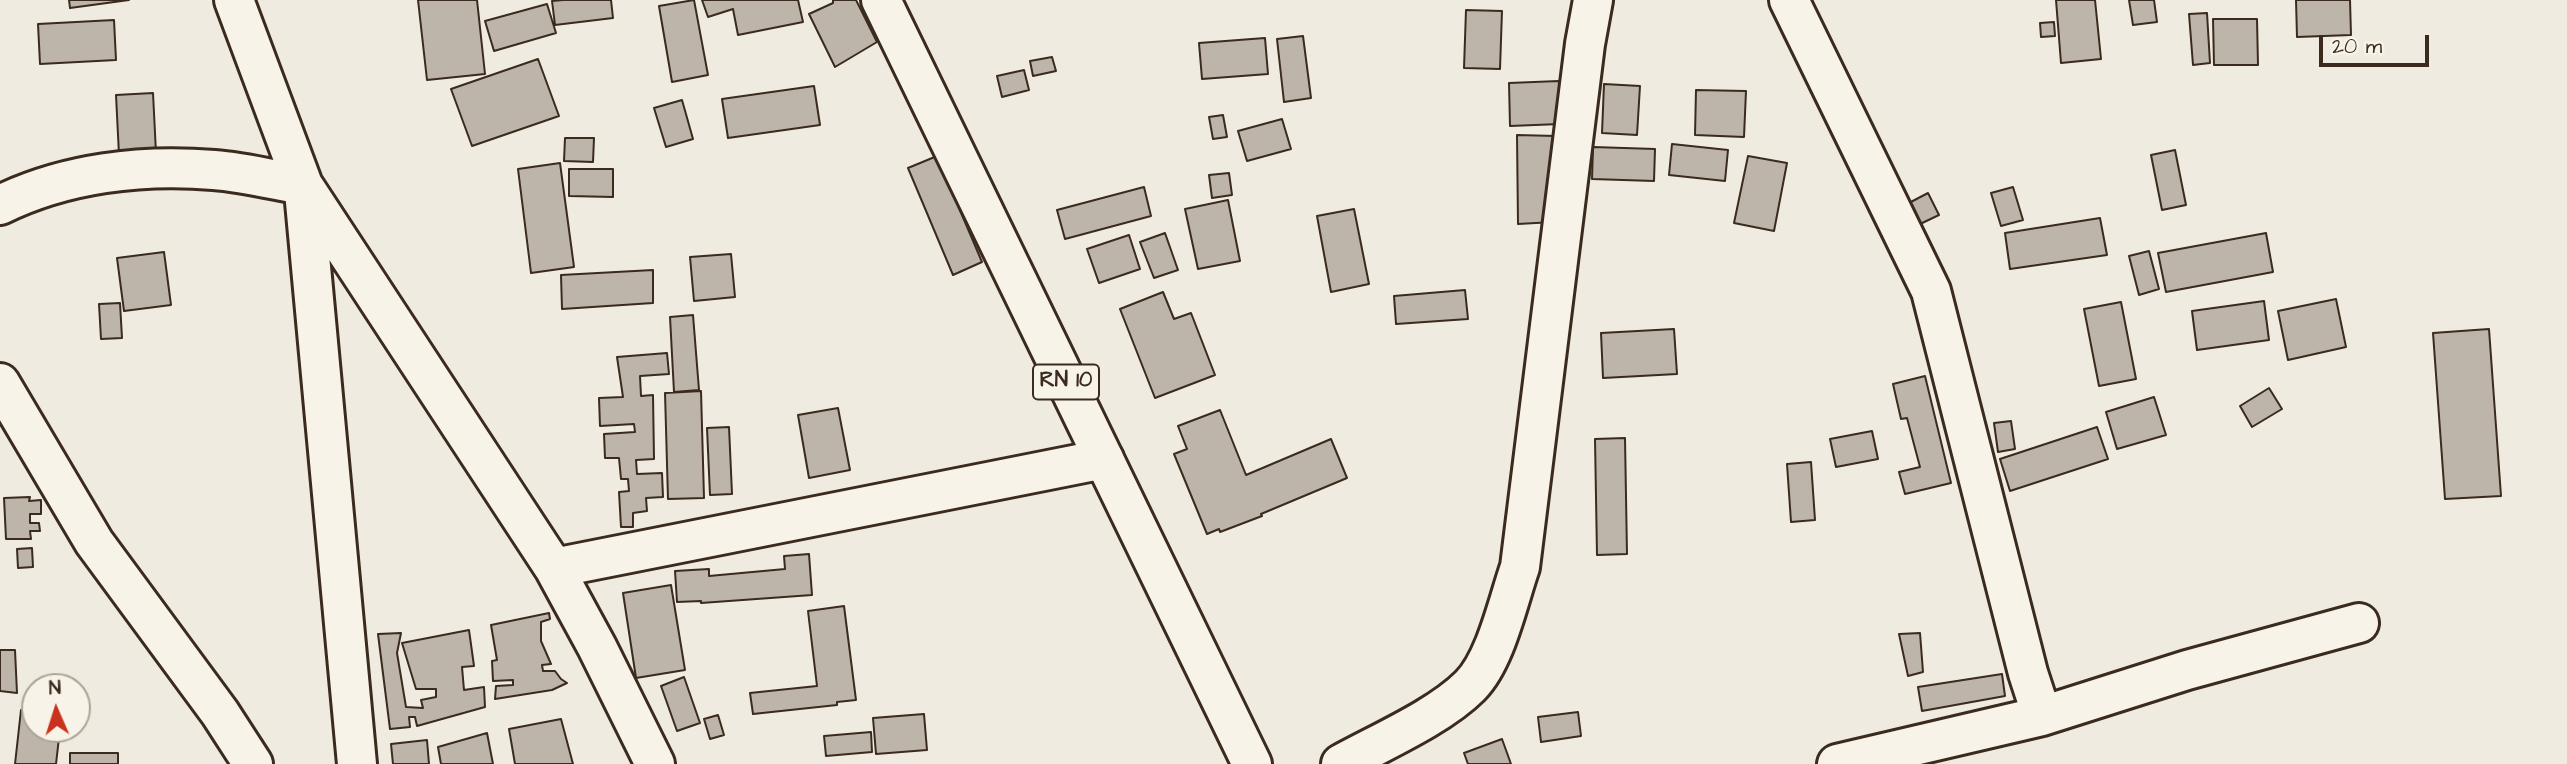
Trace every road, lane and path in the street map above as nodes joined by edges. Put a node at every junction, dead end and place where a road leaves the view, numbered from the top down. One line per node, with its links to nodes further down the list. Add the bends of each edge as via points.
1 (234, 0): 5 (street)
2 (881, 0): 8 (street, RN 10)
3 (1594, 0): 16 (street, via 1520,567 1493,649 1472,684 1444,707)
4 (1789, 0): 11 (street, via 1931,291)
5 (303, 186): 6 (street, via 214,170 119,169 29,191); 9 (street); 13 (street)
6 (0, 205)
7 (0, 383): 12 (street, via 94,542)
8 (1104, 458): 9 (street); 15 (street, RN 10)
9 (554, 568): 14 (street)
10 (2359, 623): 11 (street)
11 (2042, 716): 17 (street)
12 (253, 764)
13 (357, 764)
14 (655, 764)
15 (1252, 764)
16 (1341, 764)
17 (1837, 764)

